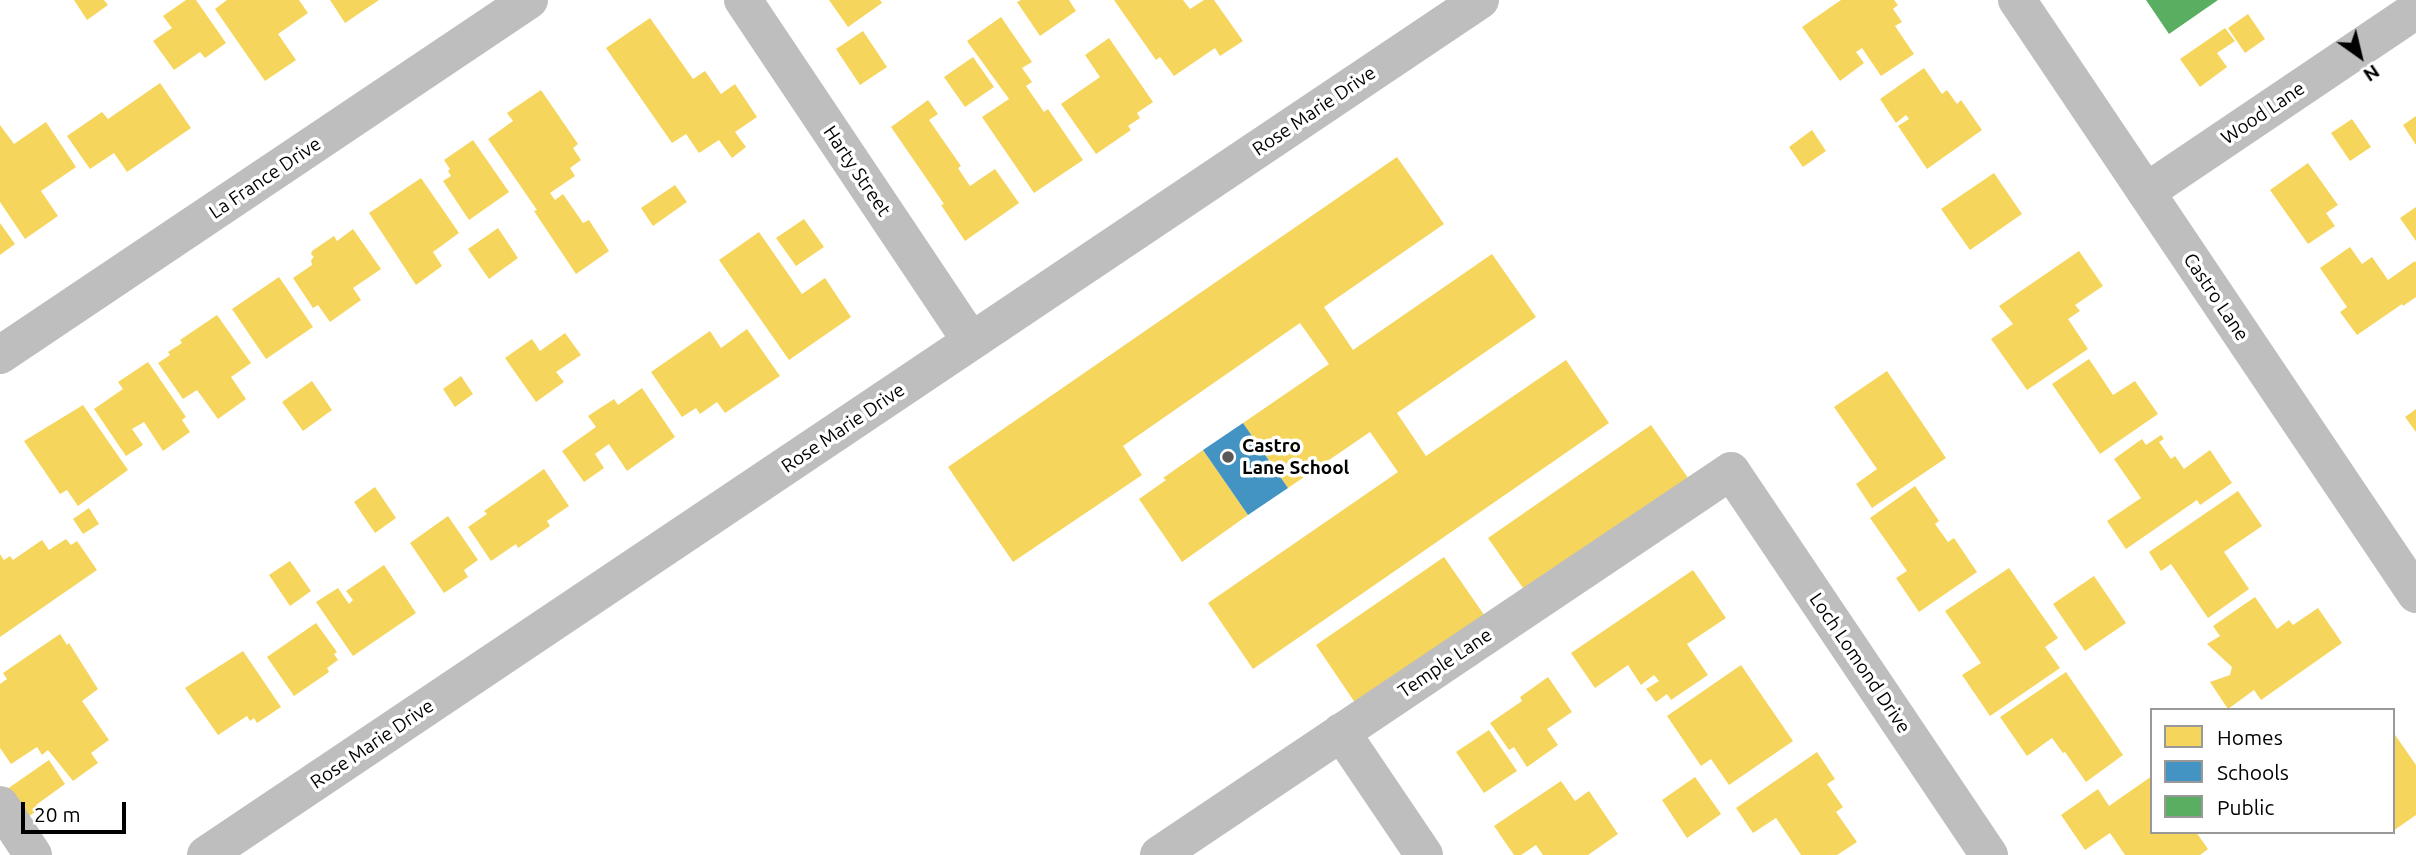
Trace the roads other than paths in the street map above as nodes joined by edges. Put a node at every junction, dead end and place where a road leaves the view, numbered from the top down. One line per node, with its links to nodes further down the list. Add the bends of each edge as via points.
1 (529, 0): 8 (street, La France Drive)
2 (743, 0): 7 (street, Harty Street)
3 (1479, 0): 7 (street, Rose Marie Drive)
4 (2017, 0): 6 (street, Castro Lane)
5 (2416, 10): 6 (street, Wood Lane)
6 (2146, 192): 10 (street, Castro Lane)
7 (971, 341): 14 (street, Rose Marie Drive)
8 (0, 355)
9 (1731, 471): 11 (street, Temple Lane); 17 (street, Loch Lomond Drive)
10 (2416, 594)
11 (1342, 732): 15 (street, Temple Lane); 16 (street)
12 (0, 805): 13 (street)
13 (33, 855)
14 (206, 855)
15 (1159, 855)
16 (1424, 855)
17 (1989, 855)

